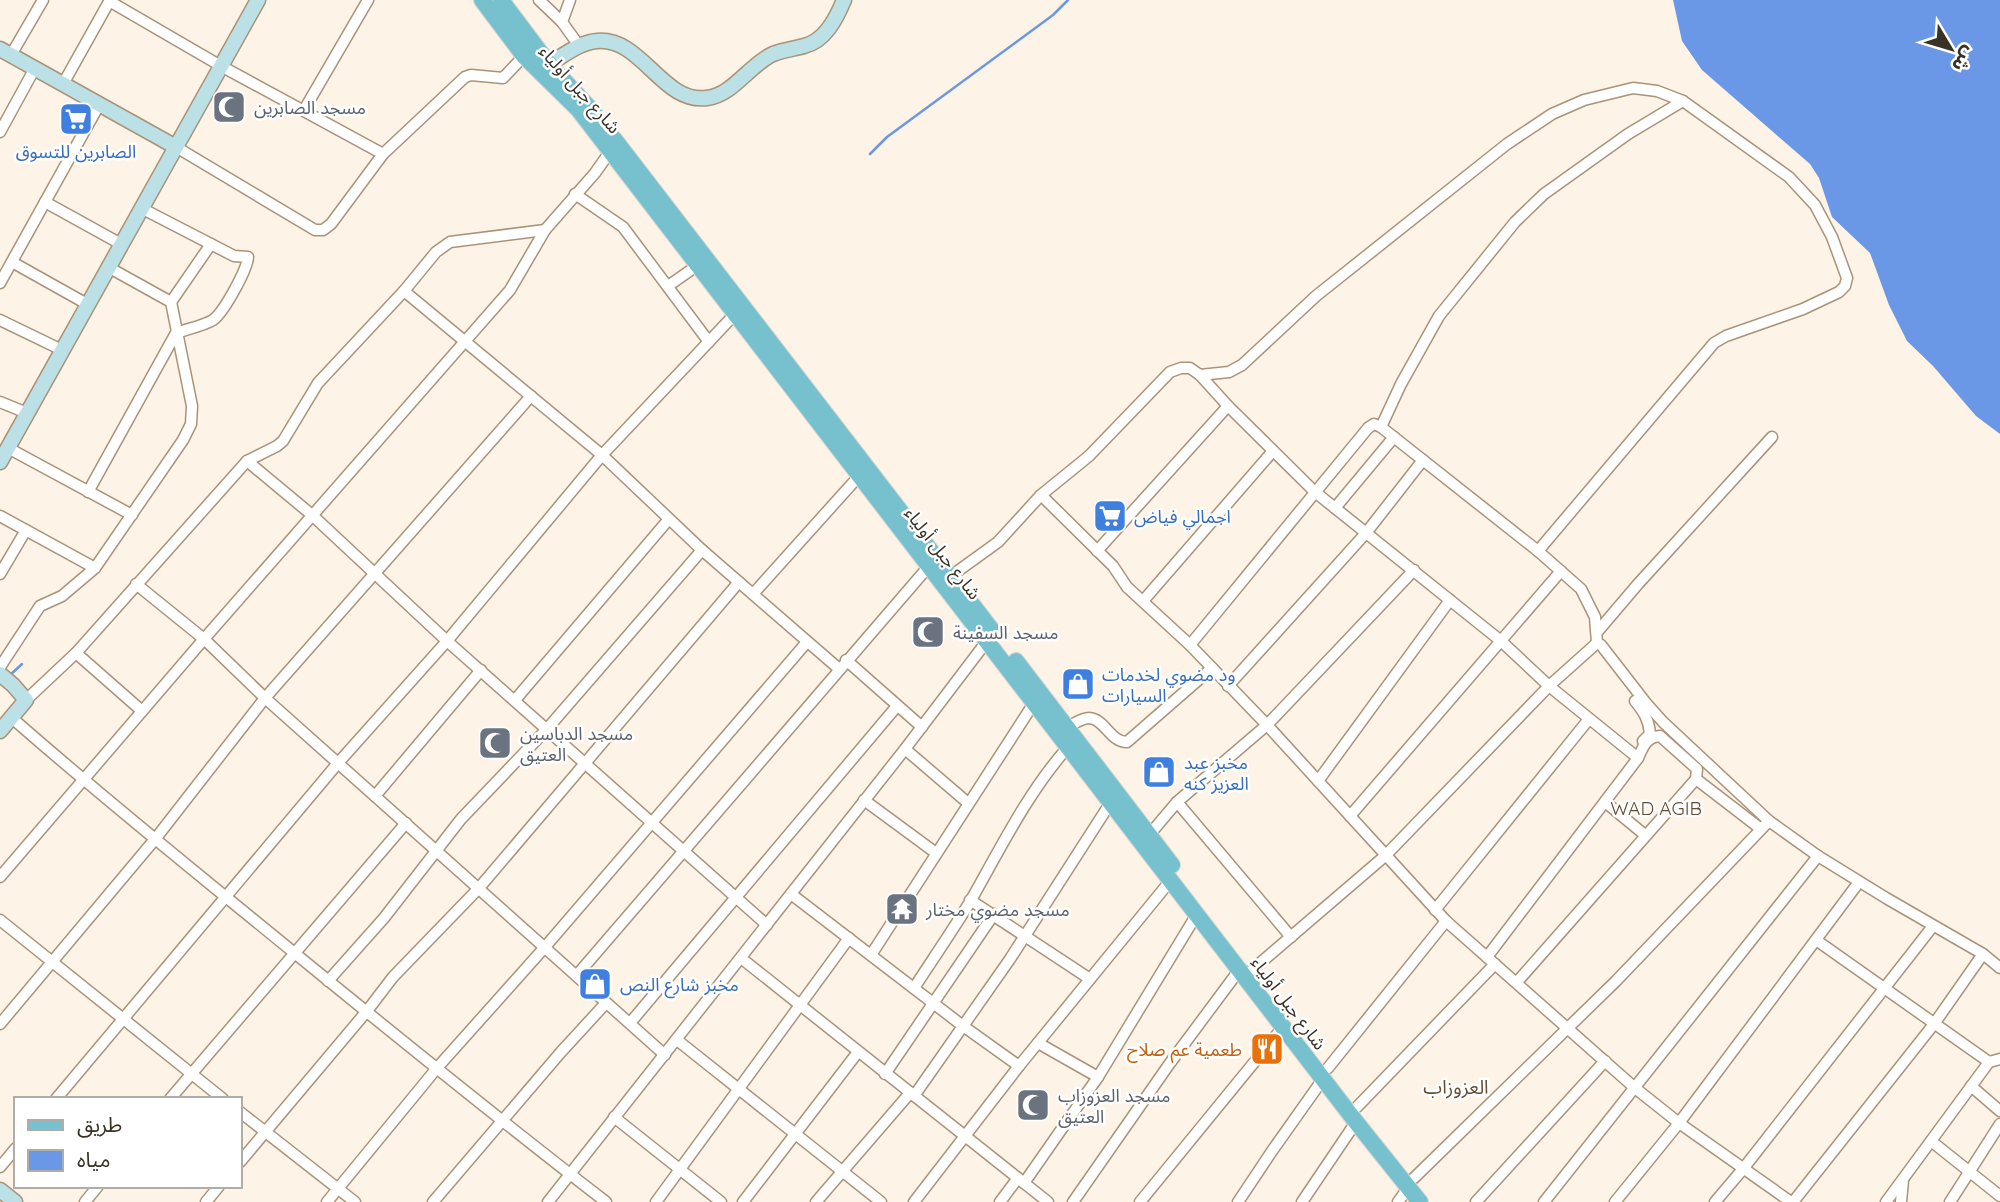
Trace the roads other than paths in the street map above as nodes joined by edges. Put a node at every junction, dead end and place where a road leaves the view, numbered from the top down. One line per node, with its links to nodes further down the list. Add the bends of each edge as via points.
1 (43, 0): 12 (street)
2 (258, 0): 15 (street)
3 (368, 0): 20 (street)
4 (482, 0): 13 (main road, شارع جبل أولياء)
5 (501, 0): 14 (main road, شارع جبل أولياء)
6 (539, 0): 10 (street)
7 (570, 0): 10 (street)
8 (844, 0): 11 (street, via 821,37 763,59 728,89 707,98 682,94 617,46 600,41)
9 (109, 1): 15 (street); 17 (street)
10 (562, 22): 11 (street)
11 (580, 47): 14 (street)
12 (6, 52): 16 (street)
13 (524, 56): 22 (main road, شارع جبل أولياء); 24 (street, via 503,78 465,77)
14 (549, 64): 22 (main road, شارع جبل أولياء, via 581,97)
15 (221, 66): 20 (street); 23 (street)
16 (35, 68): 17 (street); 21 (street)
17 (63, 84): 19 (street)
18 (1683, 101): 45 (street, via 1633,88 1584,100 1552,114 1507,144 1316,296 1242,365 1229,372); 50 (street, via 1544,194 1515,222 1439,316); 72 (street, via 1806,194 1832,237 1847,278 1845,286 1803,309 1714,343)
19 (99, 105): 23 (street); 26 (street)
20 (304, 110): 24 (street)
21 (0, 132)
22 (613, 146): 25 (street); 32 (main road, شارع جبل أولياء); 79 (main road, شارع جبل أولياء)
23 (176, 147): 24 (street, via 315,230 331,224); 27 (street)
24 (383, 154)
25 (575, 194): 28 (street); 35 (street, via 623,227)
26 (45, 202): 29 (street); 31 (street)
27 (141, 208): 29 (street); 30 (street)
28 (545, 230): 36 (street, via 450,242); 42 (street, via 510,290)
29 (121, 244): 33 (street)
30 (211, 244): 37 (street); 41 (street, via 234,256 248,257 247,264 213,320)
31 (12, 262): 34 (street); 38 (street)
32 (698, 265): 35 (street); 39 (main road, شارع جبل أولياء)
33 (108, 267): 37 (street); 38 (street)
34 (1, 279)
35 (668, 286): 43 (street)
36 (404, 291): 42 (street); 57 (street, via 318,383 283,440)
37 (172, 302): 41 (street)
38 (87, 304): 44 (street)
39 (735, 314): 43 (street); 59 (main road, شارع جبل أولياء)
40 (0, 320): 44 (street)
41 (176, 333): 60 (street); 64 (street, via 192,407 191,424)
42 (466, 340): 46 (street); 66 (street)
43 (709, 342): 55 (street)
44 (62, 350): 49 (street)
45 (1200, 375): 48 (street); 62 (street, via 1190,368 1170,372 1089,456)
46 (531, 396): 55 (street); 78 (street)
47 (0, 402): 49 (street)
48 (1228, 406): 54 (street); 71 (street)
49 (27, 414): 53 (street)
50 (1381, 427): 51 (street); 61 (street, via 1374,424 1368,428)
51 (1394, 437): 56 (street); 63 (street)
52 (1772, 437): 85 (street)
53 (8, 448): 58 (street); 60 (street)
54 (1273, 451): 61 (street); 84 (street)
55 (602, 455): 67 (street); 88 (street)
56 (1423, 460): 69 (street); 72 (street)
57 (247, 461): 66 (street); 81 (street)
58 (0, 462)
59 (859, 476): 73 (main road, شارع جبل أولياء); 82 (street)
60 (88, 492): 64 (street)
61 (1315, 492): 63 (street); 92 (street)
62 (1041, 495): 71 (street); 79 (street, via 998,542)
63 (1335, 508): 69 (street)
64 (132, 515): 74 (street)
65 (0, 516): 68 (street)
66 (312, 516): 78 (street); 86 (street)
67 (669, 519): 70 (street); 104 (street)
68 (26, 530): 74 (street); 77 (street)
69 (1366, 533): 75 (street); 100 (street)
70 (702, 550): 80 (street); 113 (street)
71 (1097, 551): 84 (street)
72 (1538, 551): 76 (street)
73 (929, 566): 89 (main road, شارع جبل أولياء); 94 (street)
74 (95, 568): 95 (street, via 62,596 40,606)
75 (1414, 570): 83 (street); 110 (street)
76 (1561, 571): 85 (street, via 1591,604); 87 (street)
77 (0, 574)
78 (375, 575): 88 (street); 102 (street)
79 (951, 576): 112 (main road, شارع جبل أولياء)
80 (738, 582): 82 (street); 118 (street)
81 (136, 584): 86 (street); 93 (street)
82 (753, 594): 90 (street)
83 (1450, 600): 87 (street); 122 (street)
84 (1143, 601): 92 (street)
85 (1598, 631): 91 (street)
86 (204, 639): 102 (street); 107 (street)
87 (1501, 640): 101 (street); 129 (street)
88 (447, 641): 97 (street); 119 (street)
89 (987, 641): 105 (main road, شارع جبل أولياء); 111 (street)
90 (807, 642): 94 (street); 130 (street)
91 (1597, 643): 99 (street); 101 (street)
92 (1190, 645): 96 (street)
93 (76, 653): 103 (street); 107 (street)
94 (842, 664): 106 (street); 136 (street)
95 (0, 667)
96 (1212, 668): 100 (street); 112 (street, via 1127,742 1118,741 1093,719)
97 (481, 670): 104 (street); 123 (street)
98 (0, 674): 103 (street)
99 (1623, 675): 117 (street, via 1649,724 1650,734); 132 (street)
100 (1228, 686): 110 (street)
101 (1549, 686): 109 (street); 139 (street)
102 (265, 698): 119 (street); 135 (street)
103 (26, 700): 108 (street)
104 (515, 700): 113 (street)
105 (1034, 703): 115 (main road, شارع جبل أولياء); 128 (street)
106 (898, 706): 111 (street); 147 (street)
107 (142, 711): 121 (street)
108 (12, 718): 114 (street); 121 (street)
109 (1589, 719): 117 (street); 149 (street)
110 (1267, 724): 122 (street); 126 (street)
111 (922, 727): 116 (street)
112 (1067, 727): 133 (main road, شارع جبل أولياء)
113 (547, 729): 118 (street); 137 (street, via 461,819)
114 (0, 731)
115 (1069, 747): 125 (main road, شارع جبل أولياء); 148 (street)
116 (905, 748): 124 (street); 128 (street)
117 (1636, 757): 120 (street, via 1643,745 1660,736 1697,769); 127 (street)
118 (584, 762): 130 (street); 144 (street)
119 (338, 763): 123 (street); 146 (street)
120 (1696, 779): 132 (street); 134 (street)
121 (83, 780): 135 (street); 141 (street)
122 (1318, 781): 129 (street)
123 (376, 796): 131 (street)
124 (864, 800): 138 (street); 145 (street)
125 (1111, 802): 142 (main road, شارع جبل أولياء); 157 (street)
126 (1177, 802): 133 (street); 158 (street)
127 (1605, 802): 134 (street); 166 (street)
128 (968, 803): 138 (street)
129 (1350, 816): 139 (street)
130 (651, 821): 136 (street); 161 (street)
131 (406, 823): 137 (street); 162 (street)
132 (1765, 825): 140 (street); 185 (street)
133 (1150, 834): 156 (main road, شارع جبل أولياء)
134 (1645, 835): 173 (street)
135 (156, 838): 146 (street); 167 (street)
136 (684, 850): 147 (street); 170 (street)
137 (437, 852): 144 (street); 172 (street)
138 (936, 853): 164 (street)
139 (1385, 856): 149 (street); 158 (street)
140 (1818, 856): 143 (street); 200 (street)
141 (0, 877)
142 (1171, 880): 151 (main road, شارع جبل أولياء); 171 (street)
143 (1859, 881): 155 (street); 160 (street)
144 (479, 888): 161 (street); 179 (street, via 405,963)
145 (791, 894): 154 (street); 159 (street)
146 (225, 897): 162 (street); 180 (street)
147 (734, 897): 154 (street); 181 (street)
148 (970, 900): 150 (street); 174 (street)
149 (1435, 910): 153 (street)
150 (994, 914): 157 (street); 177 (street)
151 (1197, 914): 156 (main road, شارع جبل أولياء); 198 (street)
152 (0, 920): 167 (street)
153 (1446, 920): 166 (street); 197 (street)
154 (767, 925): 165 (street)
155 (1933, 926): 163 (street); 175 (street)
156 (1214, 928): 169 (main road, شارع جبل أولياء)
157 (1025, 935): 171 (street); 184 (street)
158 (1291, 937): 169 (street)
159 (849, 938): 164 (street); 178 (street)
160 (1816, 940): 175 (street); 211 (street)
161 (545, 947): 170 (street); 194 (street)
162 (294, 952): 172 (street); 195 (street)
163 (1983, 954): 168 (street); 183 (street)
164 (871, 955): 174 (street)
165 (741, 958): 178 (street); 187 (street)
166 (1491, 961): 173 (street); 208 (street)
167 (53, 962): 180 (street); 182 (street)
168 (2000, 968)
169 (1246, 970): 186 (main road, شارع جبل أولياء); 197 (main road, شارع جبل أولياء); 249 (street, via 1170,1063)
170 (577, 975): 176 (street)
171 (1090, 979): 188 (street)
172 (328, 981): 179 (street)
173 (1517, 982): 185 (street)
174 (914, 988): 177 (street)
175 (1884, 989): 183 (street); 221 (street)
176 (606, 1003): 181 (street); 210 (street)
177 (933, 1003): 184 (street); 196 (street)
178 (801, 1007): 189 (street); 201 (street)
179 (367, 1011): 194 (street); 213 (street)
180 (123, 1017): 195 (street); 203 (street)
181 (630, 1023): 190 (street)
182 (0, 1024)
183 (1934, 1024): 191 (street); 260 (street)
184 (963, 1026): 193 (street); 202 (street)
185 (1567, 1026): 192 (street); 227 (street)
186 (1283, 1027): 197 (main road, شارع جبل أولياء); 250 (street)
187 (677, 1040): 190 (street); 201 (street)
188 (1038, 1043): 193 (street); 198 (street)
189 (858, 1052): 196 (street); 214 (street)
190 (665, 1055): 209 (street)
191 (1995, 1060): 199 (street)
192 (1605, 1061): 200 (street); 256 (street)
193 (1019, 1066): 215 (street)
194 (438, 1068): 210 (street); 230 (street)
195 (192, 1073): 204 (street); 205 (street)
196 (886, 1074): 202 (street)
197 (1326, 1074): 208 (main road, شارع جبل أولياء); 251 (street)
198 (1098, 1077): 226 (street)
199 (1971, 1087): 206 (street); 216 (street)
200 (1634, 1088): 211 (street); 257 (street)
201 (740, 1089): 214 (street); 220 (street)
202 (912, 1094): 215 (street); 222 (street)
203 (58, 1097)
204 (172, 1097)
205 (221, 1097)
206 (2000, 1111)
207 (242, 1114): 213 (street)
208 (1357, 1115): 227 (main road, شارع جبل أولياء); 252 (street)
209 (614, 1117): 220 (street); 224 (street)
210 (503, 1123): 224 (street); 238 (street)
211 (1679, 1123): 221 (street); 258 (street)
212 (2000, 1124): 223 (street)
213 (265, 1132): 218 (street); 230 (street)
214 (795, 1134): 222 (street); 243 (street)
215 (965, 1136): 226 (street); 246 (street)
216 (1931, 1141): 223 (street); 225 (street)
217 (14, 1150): 219 (street)
218 (242, 1160)
219 (0, 1167)
220 (680, 1169): 241 (street); 242 (street)
221 (1743, 1169): 259 (street); 260 (street)
222 (842, 1171): 244 (street); 245 (street)
223 (1969, 1171): 232 (street); 263 (street)
224 (569, 1173): 239 (street); 240 (street)
225 (1903, 1179): 261 (street); 262 (street)
226 (1021, 1180): 247 (street); 248 (street)
227 (1411, 1183): 253 (street); 254 (main road, شارع جبل أولياء); 255 (main road, شارع جبل أولياء)
228 (96, 1188): 234 (street)
229 (217, 1188): 235 (street)
230 (338, 1189): 236 (street); 237 (street)
231 (0, 1190): 233 (street)
232 (2000, 1196)
233 (15, 1202)
234 (85, 1202)
235 (206, 1202)
236 (327, 1202)
237 (355, 1202)
238 (433, 1202)
239 (548, 1202)
240 (606, 1202)
241 (656, 1202)
242 (721, 1202)
243 (743, 1202)
244 (816, 1202)
245 (881, 1202)
246 (914, 1202)
247 (1000, 1202)
248 (1048, 1202)
249 (1073, 1202)
250 (1140, 1202)
251 (1239, 1202)
252 (1302, 1202)
253 (1398, 1202)
254 (1420, 1202)
255 (1433, 1202)
256 (1476, 1202)
257 (1544, 1202)
258 (1615, 1202)
259 (1715, 1202)
260 (1792, 1202)
261 (1886, 1202)
262 (1901, 1202)
263 (1950, 1202)

